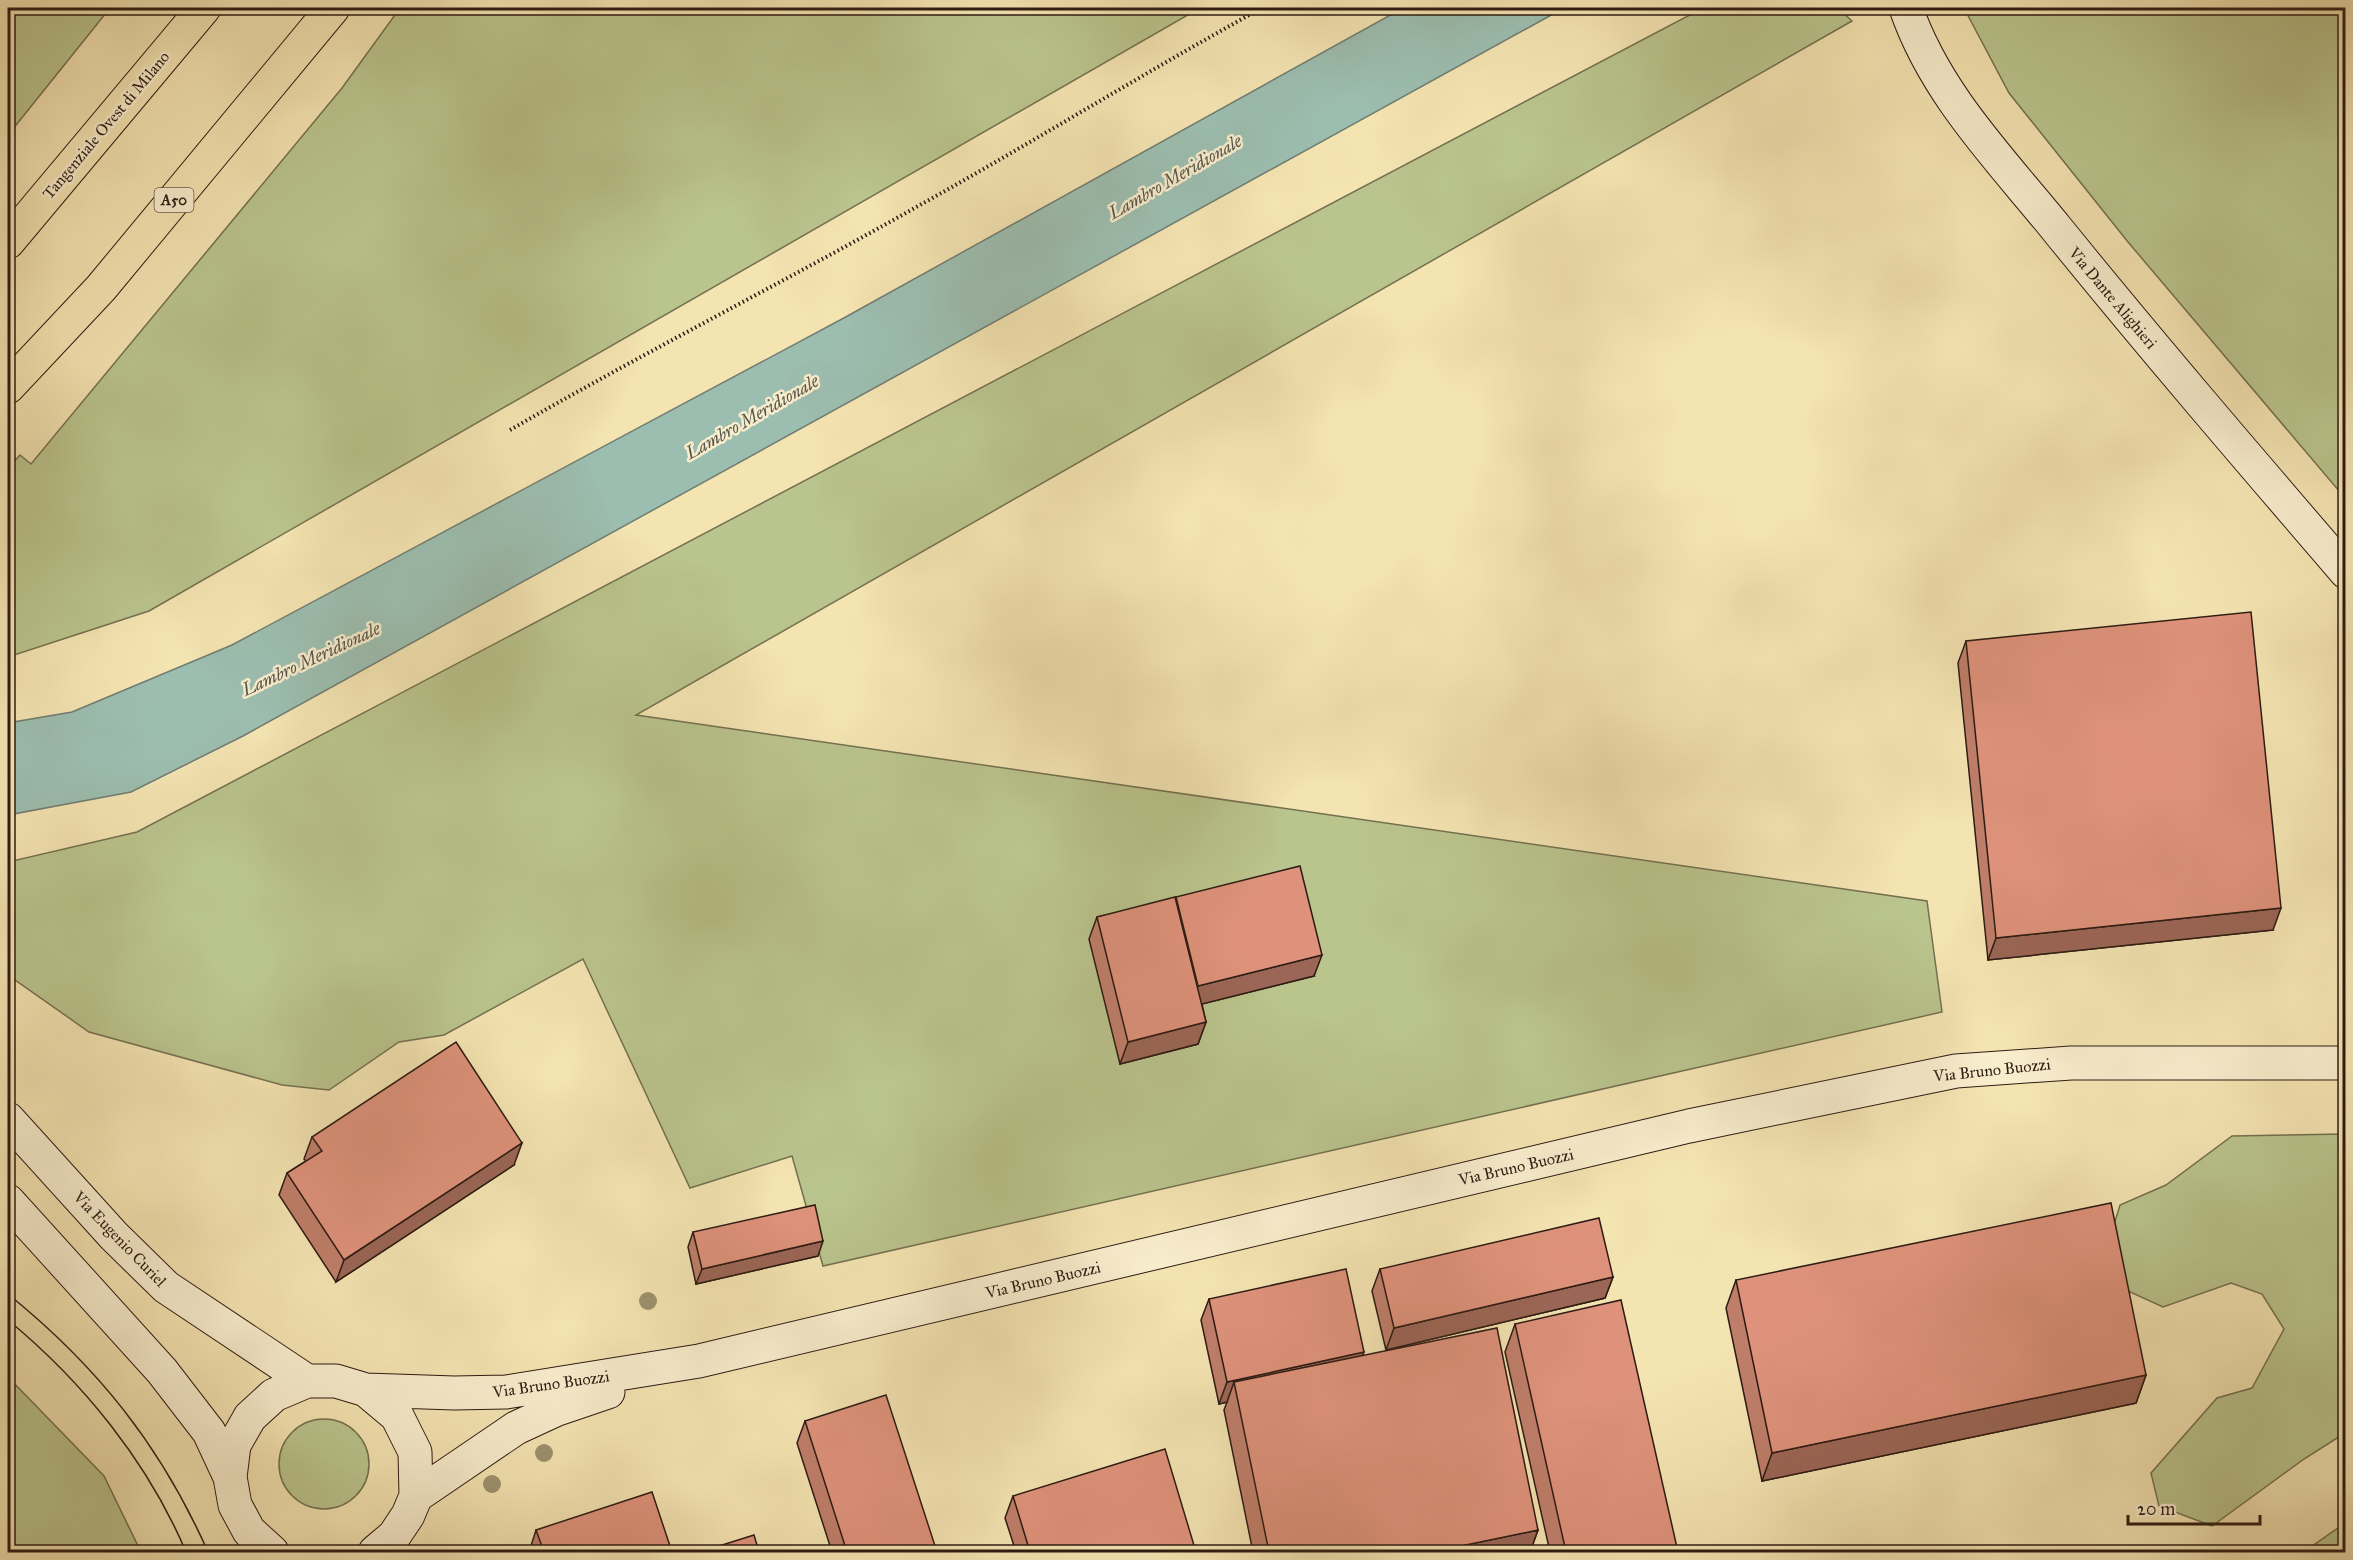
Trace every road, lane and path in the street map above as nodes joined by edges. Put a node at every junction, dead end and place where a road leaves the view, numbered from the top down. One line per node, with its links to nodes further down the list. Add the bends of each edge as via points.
1 (204, 8): 5 (highway, Tangenziale Ovest di Milano)
2 (333, 8): 6 (highway, A50, via 101,288)
3 (1262, 8): 7 (path, via 920,205)
4 (1906, 8): 8 (main road, Via Dante Alighieri, via 1937,76 1972,125 2118,305)
5 (8, 242)
6 (8, 387)
7 (510, 430)
8 (2346, 572)
9 (2346, 1063): 12 (main road, Via Bruno Buozzi, via 2071,1063 1956,1071 1689,1126)
10 (8, 1119): 13 (main road, Via Eugenio Curiel, via 166,1287)
11 (8, 1201): 15 (main road, via 162,1371 209,1432)
12 (699, 1362): 14 (main road, Via Bruno Buozzi, via 506,1392); 16 (main road, Via Bruno Buozzi, via 555,1410 516,1428)
13 (307, 1381): 14 (main road, via 336,1381); 15 (main road, via 274,1395 250,1417 234,1445)
14 (366, 1390): 16 (main road, via 397,1416 415,1452)
15 (230, 1477): 17 (main road, via 235,1506 249,1531)
16 (416, 1496): 18 (main road, via 394,1536)
17 (270, 1552)
18 (375, 1552)

